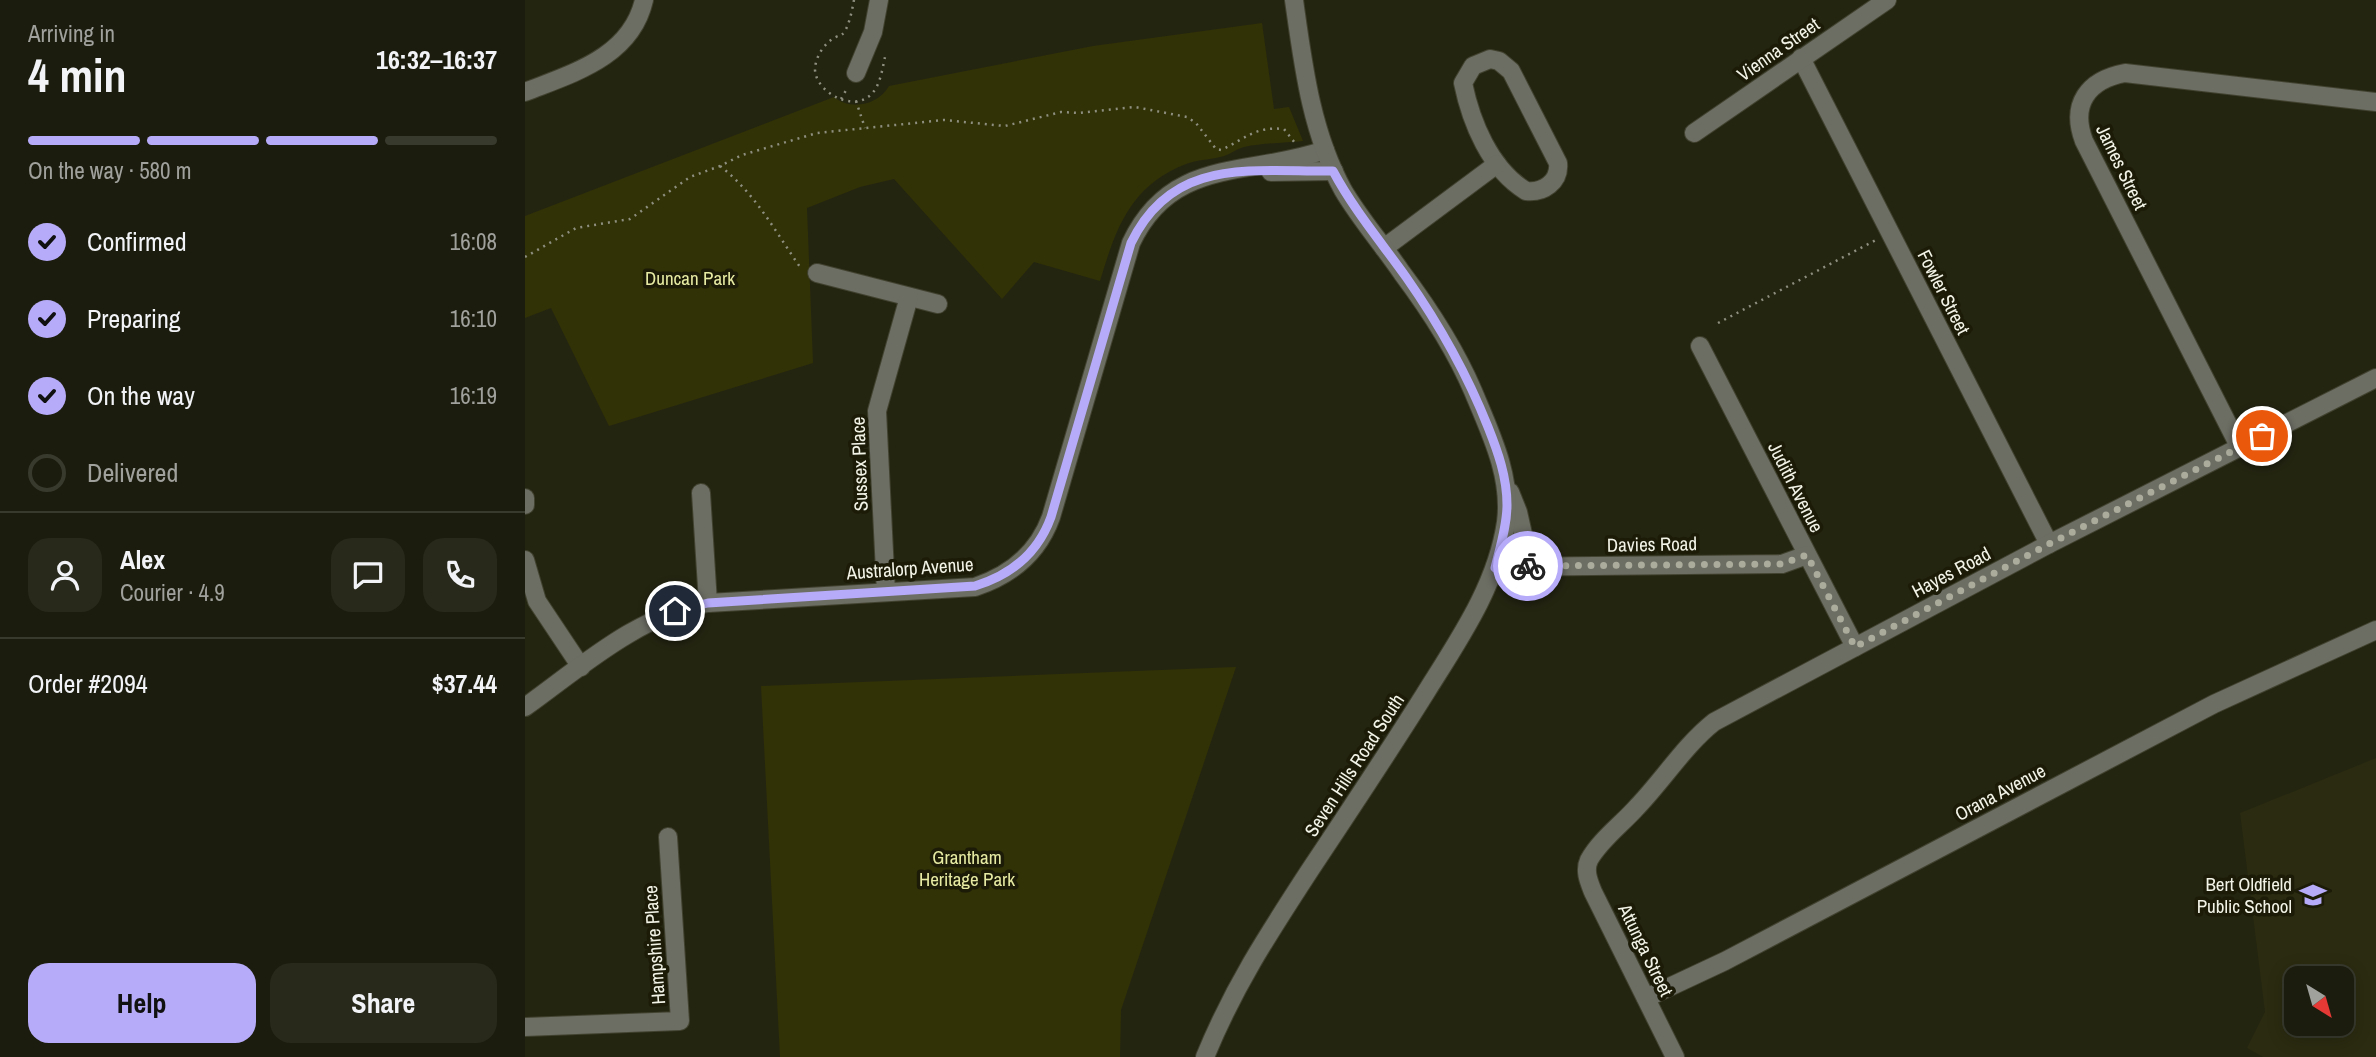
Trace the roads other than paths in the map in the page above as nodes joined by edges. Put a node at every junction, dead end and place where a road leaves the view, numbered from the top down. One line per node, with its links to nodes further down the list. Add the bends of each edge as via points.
1 (644, 0): 7 (street, via 640,15 617,49)
2 (880, 0): 6 (street)
3 (1294, 0): 10 (street, Seven Hills Road South, via 1313,114)
4 (1887, 0): 5 (street, Vienna Street)
5 (1801, 58): 9 (street, Vienna Street); 25 (street, Fowler Street)
6 (856, 73)
7 (525, 92)
8 (2376, 102): 20 (street, James Street, via 2125,73 2099,82 2082,103 2079,120 2084,141)
9 (1694, 133)
10 (1325, 150): 12 (street, Seven Hills Road South); 13 (street, Australorp Avenue)
11 (1497, 164): 11 (street, via 1529,192 1552,183 1558,172 1511,71 1490,59 1473,66 1463,83 1478,131); 14 (street)
12 (1333, 171): 13 (street, Australorp Avenue); 14 (street, Seven Hills Road South)
13 (1229, 172): 30 (street, Australorp Avenue, via 1178,188 1140,223 1051,517 1034,549 1004,575 975,586)
14 (1384, 248): 21 (street, Seven Hills Road South, via 1434,320 1469,383 1497,450)
15 (817, 273): 16 (street)
16 (909, 297): 17 (street); 30 (street, Sussex Place, via 877,411)
17 (938, 304)
18 (1700, 346): 26 (street, Judith Avenue)
19 (2376, 378): 20 (street, Hayes Road)
20 (2240, 448): 25 (street, Hayes Road)
21 (1506, 486): 28 (street, Seven Hills Road South, via 1525,543); 29 (street, Seven Hills Road South, via 1506,522)
22 (701, 493): 31 (street)
23 (525, 498): 24 (street)
24 (525, 505)
25 (2049, 544): 33 (street, Hayes Road)
26 (1807, 555): 28 (street, Davies Road, via 1781,564); 33 (street, Judith Avenue)
27 (525, 560): 34 (street, via 537,601)
28 (1546, 566): 29 (street, Davies Road)
29 (1495, 568): 40 (street, Seven Hills Road South, via 1410,718 1252,958)
30 (886, 592): 31 (street, Australorp Avenue)
31 (708, 603): 34 (street, Australorp Avenue, via 644,624)
32 (2376, 630): 38 (street, Orana Avenue, via 2214,704)
33 (1855, 647): 37 (street, Hayes Road, via 1704,730)
34 (582, 667): 35 (street, Australorp Avenue)
35 (525, 707)
36 (668, 837): 39 (street, Hampshire Place, via 680,1021)
37 (1589, 860): 38 (street, Attunga Street, via 1587,875 1593,892)
38 (1646, 998): 41 (street, Attunga Street)
39 (525, 1027)
40 (1205, 1057)
41 (1675, 1057)

